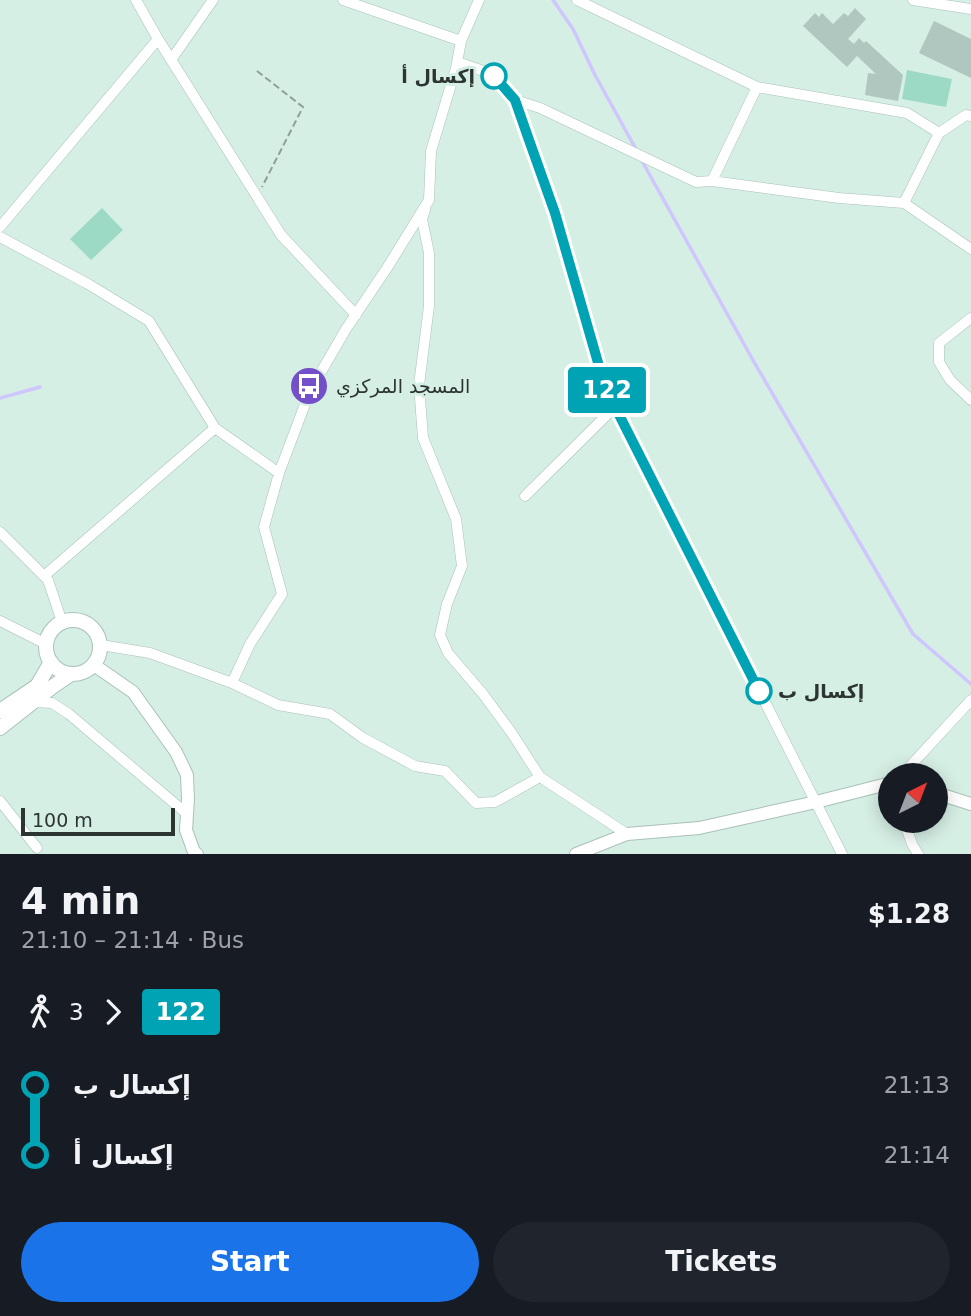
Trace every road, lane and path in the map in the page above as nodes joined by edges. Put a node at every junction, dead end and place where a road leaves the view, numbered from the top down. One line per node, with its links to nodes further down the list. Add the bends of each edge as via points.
1 (136, 0): 8 (street)
2 (213, 0): 10 (street)
3 (343, 0): 9 (street)
4 (479, 0): 9 (street)
5 (577, 0): 13 (street)
6 (913, 0): 7 (street)
7 (971, 9)
8 (159, 39): 10 (street); 21 (street)
9 (461, 41): 11 (street)
10 (171, 60): 18 (street)
11 (456, 68): 14 (street, via 463,64 492,74); 19 (street, via 431,151)
12 (257, 71): 18 (path, via 303,107)
13 (757, 87): 16 (street, via 908,113); 17 (street)
14 (515, 100): 17 (street, via 696,182); 27 (street)
15 (971, 116): 16 (street)
16 (939, 133): 20 (street)
17 (712, 181): 20 (street)
18 (257, 197): 24 (street, via 281,235)
19 (429, 200): 24 (street); 46 (street, via 422,219 429,253 429,306 419,385 423,438 456,519 462,566 440,635)
20 (904, 203): 23 (street)
21 (0, 227)
22 (0, 237): 28 (street, via 149,321)
23 (971, 249)
24 (356, 315): 29 (street, via 310,391)
25 (971, 318): 26 (street, via 939,343 939,362)
26 (971, 400)
27 (615, 407): 30 (street); 50 (street)
28 (215, 428): 29 (street); 32 (street)
29 (279, 473): 40 (street, via 264,527 282,594)
30 (525, 496)
31 (0, 532): 32 (street)
32 (44, 576): 34 (street)
33 (0, 621): 35 (street)
34 (62, 622): 35 (main road, via 51,631); 36 (main road, via 88,624)
35 (46, 644): 37 (main road)
36 (101, 645): 38 (main road); 40 (street, via 150,653)
37 (51, 662): 39 (main road); 43 (main road, via 37,686)
38 (94, 666): 39 (main road); 52 (street, via 133,692 176,752 187,775)
39 (71, 674): 42 (main road)
40 (232, 683): 46 (street, via 278,705 330,714 415,766 446,771 476,803 495,802)
41 (971, 700): 45 (street)
42 (33, 702): 44 (main road); 52 (street, via 52,703 69,714)
43 (0, 711)
44 (0, 728)
45 (913, 763)
46 (540, 777): 54 (street)
47 (878, 786): 50 (street)
48 (948, 797): 51 (street)
49 (0, 801): 55 (street)
50 (816, 802): 54 (street, via 699,828); 58 (street)
51 (971, 804)
52 (187, 814): 56 (street, via 186,830)
53 (908, 833): 59 (street)
54 (627, 835): 57 (street)
55 (37, 848)
56 (197, 854)
57 (576, 854)
58 (842, 854)
59 (918, 854)

